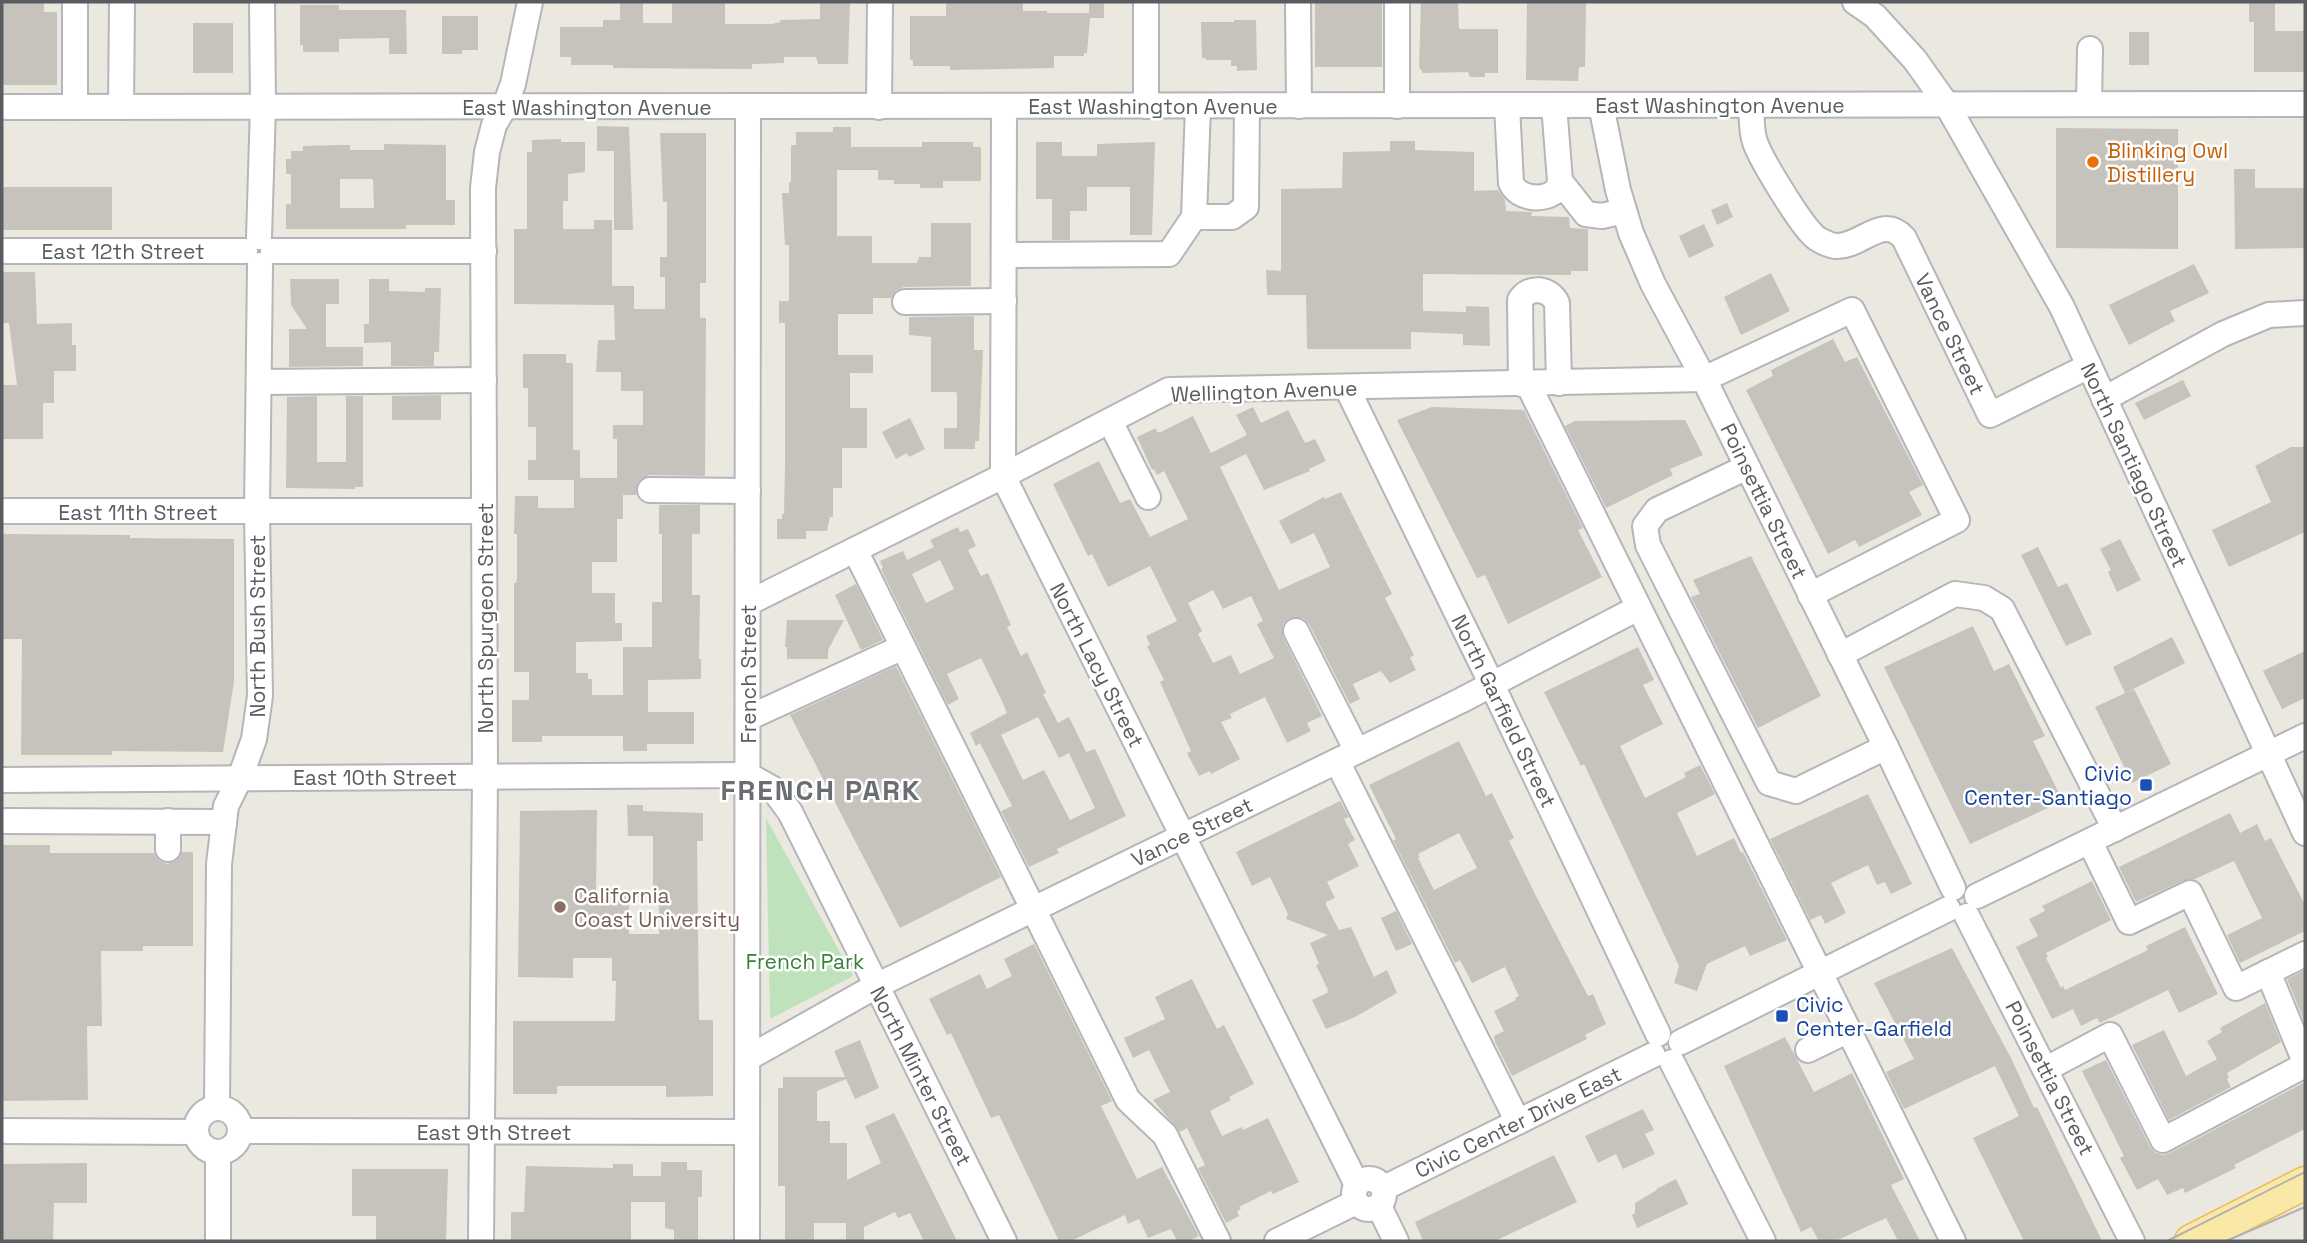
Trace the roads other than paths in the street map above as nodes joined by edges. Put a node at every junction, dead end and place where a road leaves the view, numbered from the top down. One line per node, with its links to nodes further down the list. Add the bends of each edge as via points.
1 (75, 2): 25 (street)
2 (121, 2): 26 (street)
3 (262, 2): 27 (street, North Bush Street)
4 (530, 2): 28 (street, North Spurgeon Street)
5 (880, 2): 30 (street)
6 (1146, 2): 18 (street)
7 (1298, 2): 21 (street)
8 (1397, 2): 22 (street)
9 (1855, 2): 16 (street, North Santiago Street, via 1875,16 1915,60)
10 (2090, 49): 11 (street)
11 (2089, 104): 12 (street, East Washington Avenue); 16 (street, East Washington Avenue)
12 (2305, 104)
13 (1554, 105): 14 (street, East Washington Avenue); 23 (street, East Washington Avenue); 31 (street)
14 (1601, 105): 15 (street, East Washington Avenue); 32 (street, Poinsettia Street)
15 (1751, 105): 16 (street, East Washington Avenue); 41 (street, Vance Street, via 1754,141 1814,236 1834,246 1887,228 1897,230 1990,415)
16 (1947, 105): 41 (street, North Santiago Street, via 2062,307)
17 (1004, 106): 18 (street, East Washington Avenue); 30 (street, East Washington Avenue); 37 (street, North Lacy Street)
18 (1146, 106): 19 (street, East Washington Avenue)
19 (1198, 106): 20 (street, East Washington Avenue); 33 (street)
20 (1247, 106): 21 (street, East Washington Avenue); 33 (street, via 1246,206 1232,217)
21 (1299, 106): 22 (street, East Washington Avenue)
22 (1397, 106): 23 (street, East Washington Avenue)
23 (1507, 106): 31 (street, via 1509,173 1515,191 1546,197 1558,189)
24 (2, 107): 25 (street, East Washington Avenue)
25 (75, 107): 26 (street, East Washington Avenue)
26 (121, 107): 27 (street, East Washington Avenue)
27 (263, 107): 28 (street, East Washington Avenue); 35 (street, North Bush Street)
28 (505, 107): 29 (street, East Washington Avenue); 36 (street, North Spurgeon Street, via 486,152)
29 (748, 107): 30 (street, East Washington Avenue); 53 (street, French Street)
30 (879, 107)
31 (1560, 181): 32 (street, via 1586,214)
32 (1624, 211): 42 (street, Poinsettia Street, via 1653,284)
33 (1194, 217): 37 (street, via 1169,254)
34 (2, 251): 35 (street, East 12th Street)
35 (259, 251): 36 (street, East 12th Street); 44 (street, North Bush Street)
36 (484, 251): 43 (street, North Spurgeon Street)
37 (1004, 255): 38 (street, North Lacy Street)
38 (1004, 301): 39 (street); 51 (street, North Lacy Street)
39 (905, 302)
40 (2305, 313): 48 (street, via 2269,315 2223,334)
41 (2089, 366): 48 (street, North Santiago Street)
42 (1704, 379): 45 (street, Wellington Avenue); 50 (street, Poinsettia Street); 59 (street, via 1852,310 1958,520)
43 (484, 380): 44 (street); 57 (street, North Spurgeon Street)
44 (258, 382): 56 (street, North Bush Street)
45 (1559, 383): 46 (street, Wellington Avenue); 46 (street, via 1557,303 1545,290 1530,290 1520,300)
46 (1524, 384): 47 (street, Wellington Avenue); 61 (street)
47 (1347, 388): 49 (street, Wellington Avenue, via 1169,390); 65 (street, North Garfield Street)
48 (2105, 399): 69 (street, North Santiago Street)
49 (1110, 421): 51 (street, Wellington Avenue); 54 (street)
50 (1747, 467): 59 (street, Poinsettia Street); 68 (street, via 1657,510 1645,526 1648,545 1769,783 1796,790)
51 (1003, 476): 58 (street, Wellington Avenue); 80 (street, North Lacy Street)
52 (650, 490): 53 (street)
53 (748, 491): 60 (street, French Street)
54 (1148, 497)
55 (2, 512): 56 (street, East 11th Street)
56 (257, 512): 57 (street, East 11th Street); 73 (street, North Bush Street, via 260,696 254,738)
57 (484, 512): 72 (street, North Spurgeon Street)
58 (855, 550): 60 (street, Wellington Avenue); 63 (street)
59 (1811, 596): 64 (street, Poinsettia Street)
60 (748, 603): 66 (street, French Street)
61 (1637, 608): 65 (street, Vance Street); 87 (street)
62 (1296, 631): 70 (street)
63 (903, 647): 66 (street); 84 (street)
64 (1840, 655): 68 (street, Poinsettia Street); 78 (street, via 1955,594 1984,598 2002,609)
65 (1492, 685): 70 (street, Vance Street); 90 (street, North Garfield Street)
66 (748, 718): 71 (street, French Street)
67 (2305, 736): 69 (street, Civic Center Drive East)
68 (1886, 747): 83 (street, Poinsettia Street)
69 (2268, 755): 78 (street, Civic Center Drive East); 79 (street, North Santiago Street)
70 (1347, 756): 80 (street, Vance Street); 96 (street)
71 (748, 775): 72 (street, East 10th Street); 88 (street, North Minter Street, via 773,789 790,812); 92 (street, French Street)
72 (485, 776): 73 (street, East 10th Street); 100 (street, North Spurgeon Street)
73 (240, 778): 74 (street, East 10th Street); 77 (street, North Bush Street, via 226,806)
74 (2, 780)
75 (2, 821): 76 (street)
76 (168, 821): 77 (street); 82 (street)
77 (224, 822): 95 (street, North Bush Street, via 219,864)
78 (2115, 829): 81 (street, Civic Center Drive East)
79 (2305, 833)
80 (1183, 836): 84 (street, Vance Street); 104 (street, North Lacy Street)
81 (2090, 842): 83 (street, Civic Center Drive East); 86 (street, via 2129,922 2190,893 2236,988)
82 (168, 849)
83 (1961, 902): 87 (street, Civic Center Drive East); 94 (street, Poinsettia Street)
84 (1032, 911): 88 (street, Vance Street); 109 (street, via 1128,1100 1165,1135)
85 (2305, 954): 86 (street)
86 (2268, 972): 93 (street)
87 (1820, 974): 89 (street); 90 (street, Civic Center Drive East)
88 (876, 986): 92 (street, Vance Street); 108 (street, North Minter Street)
89 (1849, 1030): 91 (street); 113 (street)
90 (1666, 1049): 96 (street, Civic Center Drive East); 112 (street, North Garfield Street)
91 (1808, 1051)
92 (748, 1058): 101 (street, French Street)
93 (2305, 1064): 94 (street, via 2163,1140 2110,1035)
94 (2046, 1069): 114 (street, Poinsettia Street)
95 (217, 1107): 98 (street, via 236,1117); 99 (street, via 199,1118)
96 (1518, 1122): 104 (street, Civic Center Drive East)
97 (2, 1131): 99 (street)
98 (240, 1131): 100 (street, East 9th Street); 102 (street, via 231,1148)
99 (195, 1132): 102 (street, via 200,1144)
100 (483, 1132): 101 (street, East 9th Street); 106 (street, North Spurgeon Street)
101 (747, 1132): 107 (street, French Street)
102 (218, 1152): 105 (street)
103 (2305, 1183): 115 (main road)
104 (1369, 1195): 110 (street, Civic Center Drive East); 111 (street, North Lacy Street)
105 (218, 1241)
106 (481, 1241)
107 (747, 1241)
108 (1004, 1241)
109 (1218, 1241)
110 (1277, 1241)
111 (1396, 1241)
112 (1763, 1241)
113 (1953, 1241)
114 (2132, 1241)
115 (2191, 1241)

